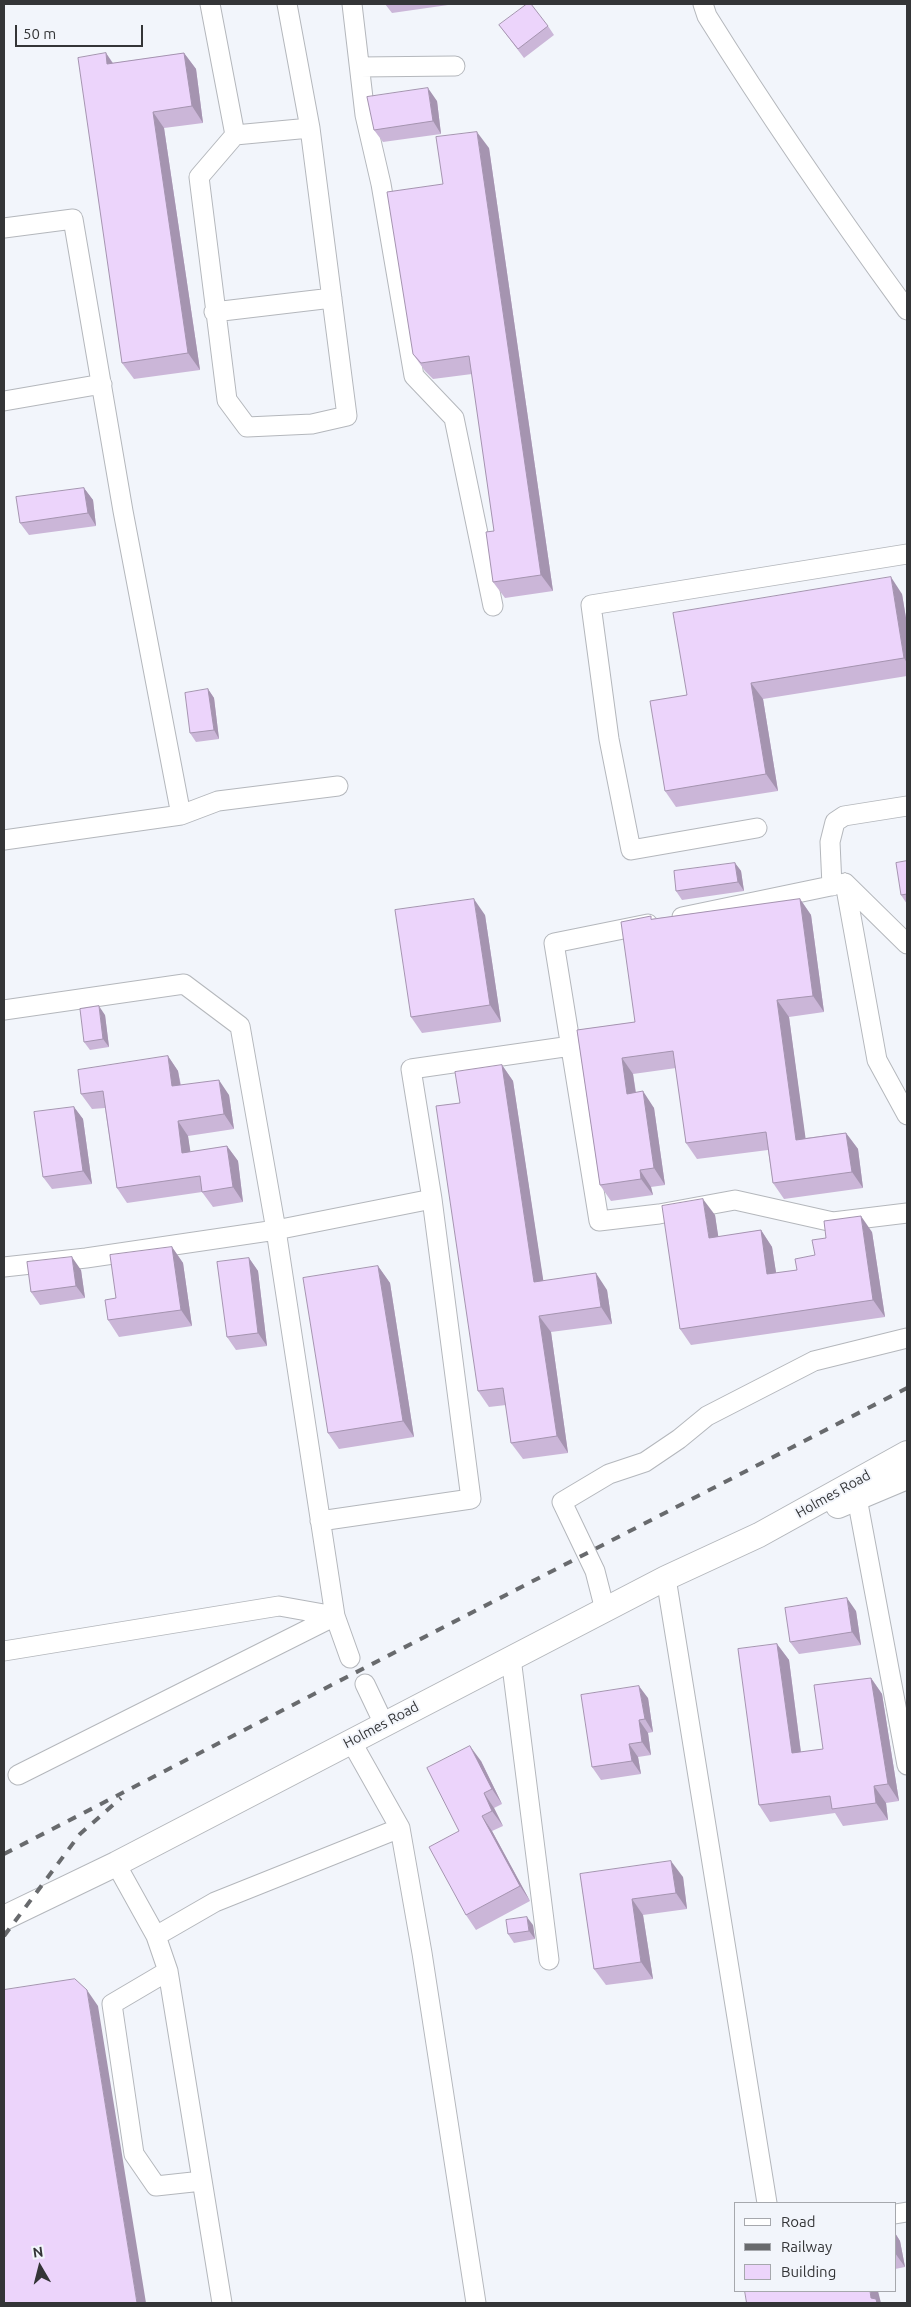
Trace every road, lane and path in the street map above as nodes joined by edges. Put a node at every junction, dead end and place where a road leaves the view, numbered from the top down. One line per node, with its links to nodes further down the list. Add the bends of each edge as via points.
1 (210, 4): 8 (lane)
2 (287, 4): 7 (lane)
3 (352, 4): 6 (lane)
4 (703, 4): 11 (lane, via 707,16 762,104)
5 (455, 66): 6 (lane)
6 (360, 67): 16 (lane, via 414,376 454,418)
7 (310, 128): 8 (lane); 10 (lane)
8 (235, 134): 12 (lane, via 200,177)
9 (4, 228): 13 (lane, via 73,219)
10 (332, 298): 12 (lane); 12 (lane, via 347,416 312,424 247,427 227,400)
11 (907, 310)
12 (214, 312)
13 (102, 384): 14 (lane); 19 (lane)
14 (4, 401)
15 (907, 554): 20 (lane, via 591,605 609,739 631,850)
16 (494, 606)
17 (338, 786): 19 (lane, via 218,802)
18 (907, 806): 22 (lane, via 844,816 835,822 830,842)
19 (181, 815): 21 (lane)
20 (757, 828)
21 (4, 840)
22 (839, 885): 23 (lane); 25 (lane, via 554,943); 26 (lane, via 877,1060)
23 (907, 944)
24 (4, 1010): 29 (lane, via 184,984 240,1026)
25 (571, 1046): 27 (lane, via 411,1069); 28 (lane, via 599,1221 735,1200 833,1222)
26 (907, 1115)
27 (432, 1199): 29 (lane); 35 (lane, via 471,1499)
28 (906, 1219)
29 (276, 1230): 30 (lane); 35 (lane)
30 (4, 1267)
31 (907, 1338): 38 (lane, via 814,1361 707,1416 645,1462 610,1474 562,1502 595,1571)
32 (907, 1453): 36 (main road, Holmes Road)
33 (907, 1477): 34 (main road, Holmes Road)
34 (857, 1498): 36 (main road, Holmes Road); 46 (lane)
35 (320, 1521): 39 (lane)
36 (759, 1535): 37 (main road, Holmes Road)
37 (666, 1578): 38 (main road, Holmes Road); 55 (lane)
38 (605, 1610): 42 (main road, Holmes Road)
39 (335, 1616): 40 (lane, via 279,1606); 41 (lane); 47 (lane)
40 (4, 1651)
41 (350, 1658)
42 (511, 1658): 44 (main road, Holmes Road); 52 (lane)
43 (365, 1684): 44 (lane)
44 (384, 1724): 45 (main road, Holmes Road)
45 (351, 1741): 48 (lane); 49 (main road, Holmes Road)
46 (907, 1765)
47 (18, 1775)
48 (400, 1828): 51 (lane, via 216,1902); 57 (lane)
49 (116, 1864): 50 (main road, Holmes Road); 51 (lane)
50 (4, 1918)
51 (156, 1936): 53 (lane)
52 (549, 1960)
53 (168, 1971): 54 (lane); 54 (lane, via 112,2004 134,2154 156,2186)
54 (202, 2181): 56 (lane)
55 (767, 2202)
56 (222, 2303)
57 (476, 2303)

